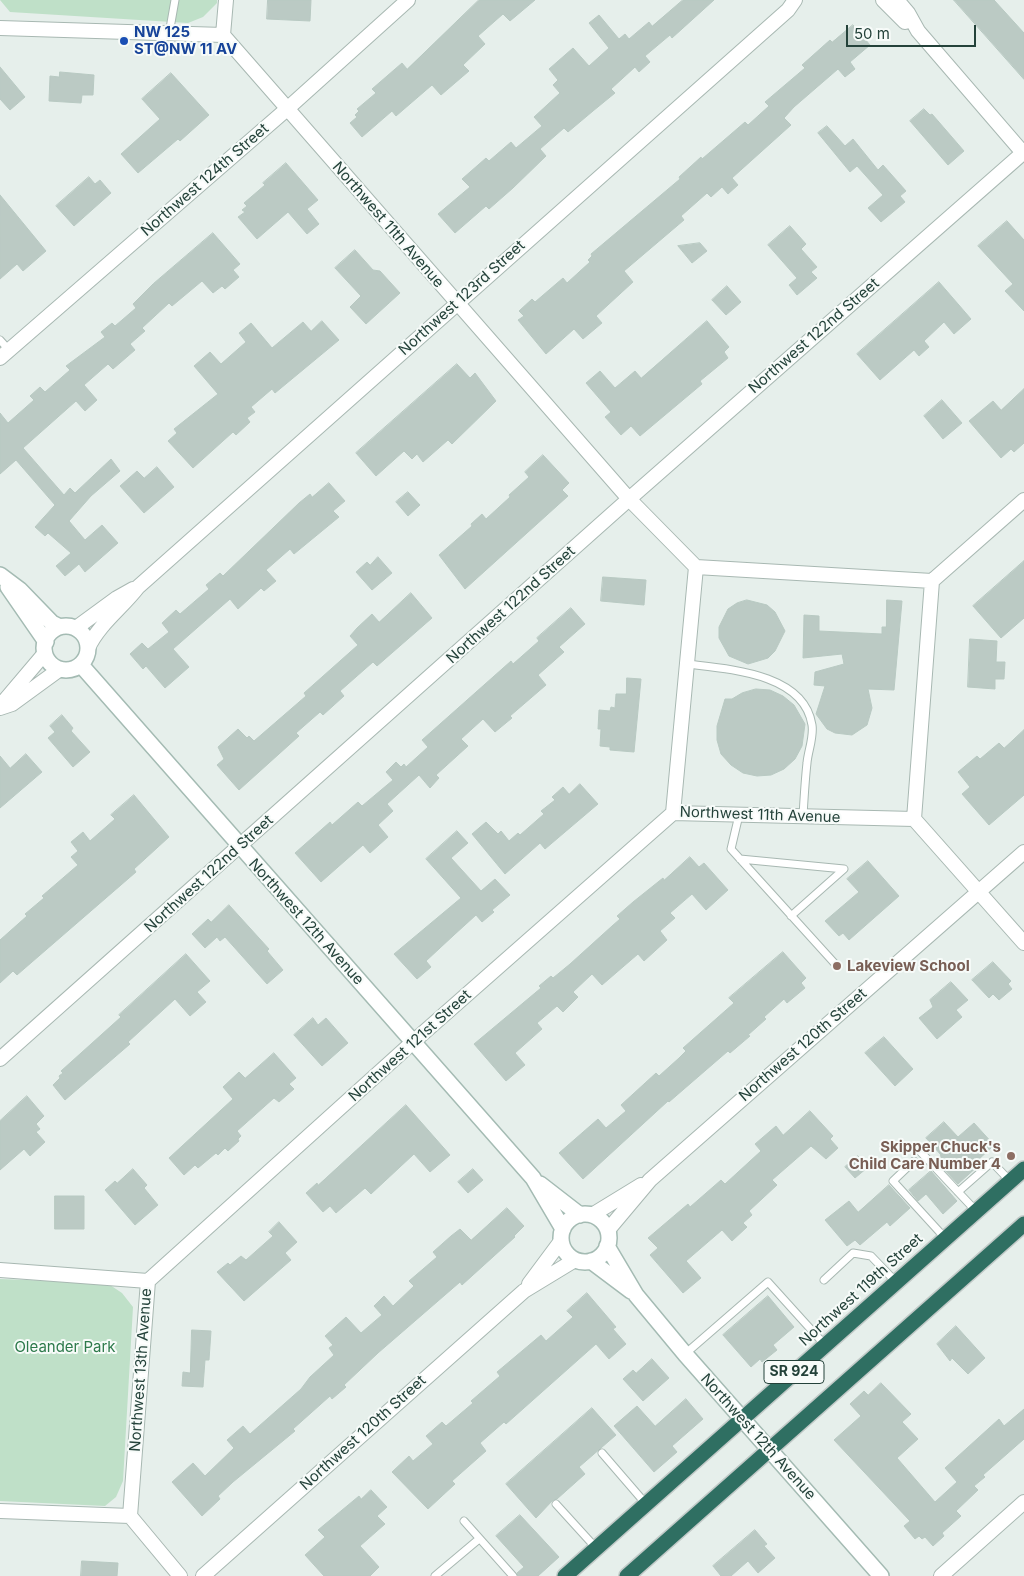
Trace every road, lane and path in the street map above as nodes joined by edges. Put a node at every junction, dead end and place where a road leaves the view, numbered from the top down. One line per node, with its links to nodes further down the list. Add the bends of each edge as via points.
1 (175, 0): 10 (lane)
2 (226, 0): 11 (street)
3 (408, 0): 12 (street, Northwest 124th Street)
4 (807, 0): 7 (street, Northwest 123rd Street)
5 (883, 0): 9 (street)
6 (897, 0): 9 (street)
7 (791, 5): 14 (street, Northwest 123rd Street)
8 (0, 28): 10 (street)
9 (918, 31): 13 (street)
10 (169, 34): 11 (street)
11 (223, 35): 12 (street, Northwest 11th Avenue)
12 (287, 109): 14 (street, Northwest 11th Avenue); 15 (street, Northwest 124th Street)
13 (1024, 153): 16 (street, Northwest 122nd Street)
14 (456, 304): 16 (street, Northwest 11th Avenue); 21 (street, Northwest 123rd Street)
15 (3, 349)
16 (629, 499): 18 (street, Northwest 11th Avenue); 34 (street, Northwest 122nd Street)
17 (1024, 500): 20 (street)
18 (696, 567): 20 (street); 26 (street, Northwest 11th Avenue)
19 (2, 577): 22 (street); 24 (street, via 13,597 32,619)
20 (932, 581): 33 (street)
21 (138, 587): 23 (street, Northwest 123rd Street); 25 (street, Northwest 123rd Street, via 98,631)
22 (60, 627): 23 (street); 24 (street, via 52,632)
23 (76, 628): 25 (street, via 83,634)
24 (45, 648): 28 (street, via 50,663); 29 (street)
25 (88, 648): 27 (street)
26 (687, 664): 30 (street, Northwest 11th Avenue); 32 (lane, via 755,675 780,683 808,709 812,726)
27 (81, 665): 28 (street); 34 (street, Northwest 12th Avenue)
28 (60, 669): 29 (street, via 12,704)
29 (0, 707)
30 (673, 814): 31 (street, Northwest 11th Avenue); 41 (street, Northwest 121st Street)
31 (740, 815): 32 (street, Northwest 11th Avenue); 36 (lane, via 731,850)
32 (802, 816): 33 (street, Northwest 11th Avenue)
33 (914, 819): 37 (street)
34 (240, 847): 41 (street, Northwest 12th Avenue); 42 (street, Northwest 122nd Street)
35 (1024, 852): 37 (street, Northwest 120th Street)
36 (740, 860): 38 (lane); 38 (lane, via 844,869)
37 (979, 892): 39 (street); 47 (street, Northwest 120th Street)
38 (791, 916): 40 (lane)
39 (1024, 942)
40 (837, 966)
41 (413, 1042): 46 (street, Northwest 12th Avenue); 61 (street, Northwest 121st Street)
42 (0, 1060)
43 (916, 1147): 49 (lane)
44 (914, 1162): 55 (lane, via 893,1181)
45 (1024, 1169): 48 (highway, Northwest 119th Street / SR 924)
46 (533, 1178): 51 (street, Northwest 12th Avenue); 54 (street, Northwest 12th Avenue)
47 (650, 1180): 51 (street, Northwest 120th Street); 53 (street, Northwest 120th Street)
48 (1010, 1181): 49 (lane, via 992,1162); 50 (highway, Northwest 119th Street / SR 924)
49 (958, 1192): 50 (lane)
50 (976, 1211): 55 (highway, Northwest 119th Street / SR 924)
51 (586, 1215): 53 (street, via 599,1218); 54 (street, via 569,1219)
52 (1024, 1224): 68 (highway, SR 924)
53 (608, 1230): 56 (street)
54 (562, 1235): 57 (street, via 568,1255); 63 (street, Northwest 120th Street)
55 (946, 1238): 62 (highway, Northwest 119th Street / SR 924)
56 (608, 1246): 58 (street, via 604,1253); 64 (street, Northwest 12th Avenue)
57 (575, 1260): 58 (street); 63 (street, Northwest 120th Street)
58 (591, 1261): 64 (street, Northwest 12th Avenue)
59 (0, 1270): 61 (street, Northwest 13th Avenue)
60 (824, 1280): 62 (lane, via 853,1253 871,1256)
61 (148, 1281): 74 (street, Northwest 13th Avenue)
62 (896, 1282): 65 (highway, Northwest 119th Street / SR 924)
63 (524, 1290): 79 (street, Northwest 120th Street)
64 (636, 1295): 66 (street, Northwest 12th Avenue)
65 (825, 1345): 66 (lane, via 768,1282); 67 (highway, Northwest 119th Street / SR 924)
66 (684, 1354): 67 (street, Northwest 12th Avenue)
67 (742, 1418): 68 (street, Northwest 12th Avenue); 72 (highway, Northwest 119th Street / SR 924)
68 (770, 1450): 83 (highway, SR 924); 84 (street, Northwest 12th Avenue)
69 (602, 1453): 72 (lane)
70 (1024, 1502): 85 (street)
71 (556, 1504): 77 (lane)
72 (646, 1504): 77 (highway, Northwest 119th Street / SR 924)
73 (0, 1511): 74 (street)
74 (130, 1516): 78 (street)
75 (464, 1521): 76 (lane)
76 (479, 1538): 80 (lane); 81 (lane)
77 (596, 1548): 82 (highway, Northwest 119th Street / SR 924)
78 (180, 1576)
79 (203, 1576)
80 (436, 1576)
81 (513, 1576)
82 (565, 1576)
83 (627, 1576)
84 (882, 1576)
85 (941, 1576)

